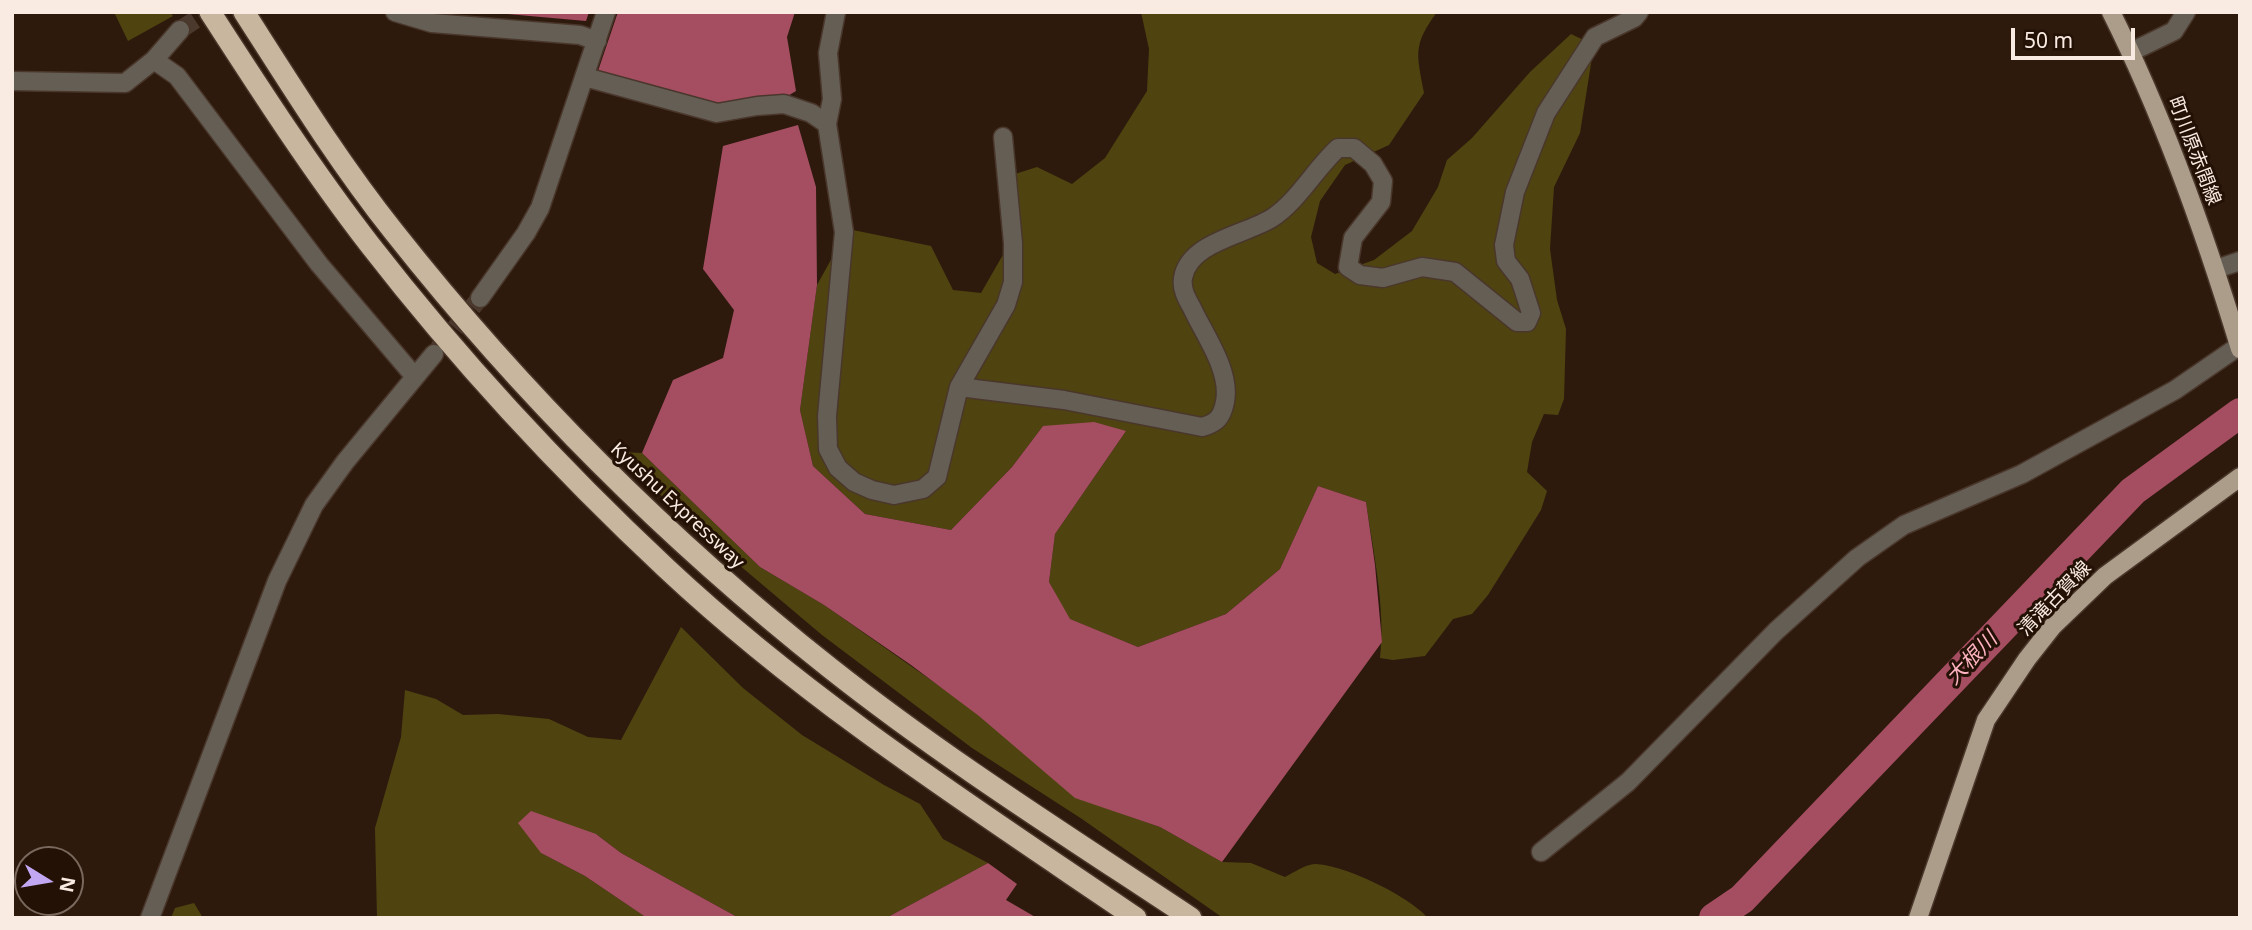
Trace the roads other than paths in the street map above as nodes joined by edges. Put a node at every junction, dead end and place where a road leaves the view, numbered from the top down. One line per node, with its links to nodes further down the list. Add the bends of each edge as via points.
1 (210, 12): 27 (highway, via 283,125 437,328 491,392 659,561 822,698)
2 (244, 12): 28 (highway, Kyushu Expressway, via 310,116 392,230 512,373 624,490 751,604 916,734)
3 (395, 12): 10 (street, via 432,23 580,34)
4 (606, 12): 10 (street)
5 (836, 12): 15 (street, via 828,53 832,99)
6 (1639, 12): 23 (street, via 1595,37 1546,113 1515,192 1504,245 1506,261 1520,279 1531,313 1527,322 1517,322 1455,272 1422,267 1383,278 1360,275 1348,267 1353,238 1381,202 1382,181 1373,164 1354,148 1338,148 1273,217 1200,251 1188,264 1182,280 1185,294 1220,365 1227,390 1223,414 1215,423 1202,427 1064,400)
7 (2111, 12): 11 (main road, 町川原赤間線)
8 (2186, 12): 11 (street, via 2174,32)
9 (180, 30): 12 (street)
10 (597, 41): 13 (street)
11 (2131, 51): 18 (main road, 町川原赤間線, via 2181,169)
12 (154, 60): 14 (street, via 125,83); 22 (street, via 177,76 319,264)
13 (584, 77): 15 (street, via 717,113 784,104); 19 (street, via 540,208)
14 (12, 81)
15 (827, 124): 23 (street, via 844,232 827,416 828,449 838,468 872,490 894,495 923,489 937,477)
16 (1003, 136): 23 (street, via 1013,282 1001,314)
17 (2240, 261): 18 (street)
18 (2216, 269): 20 (main road, 町川原赤間線)
19 (480, 298)
20 (2239, 347): 25 (street, via 2175,390 2022,474 1904,525 1857,558 1776,631 1628,782)
21 (434, 354): 22 (street)
22 (415, 377): 26 (street, via 314,505 277,581)
23 (959, 387)
24 (2240, 477): 29 (main road, 清滝古賀線, via 2105,576 2053,626 2027,659 1986,720)
25 (1541, 852)
26 (150, 918)
27 (1136, 918)
28 (1191, 918)
29 (1918, 918)

